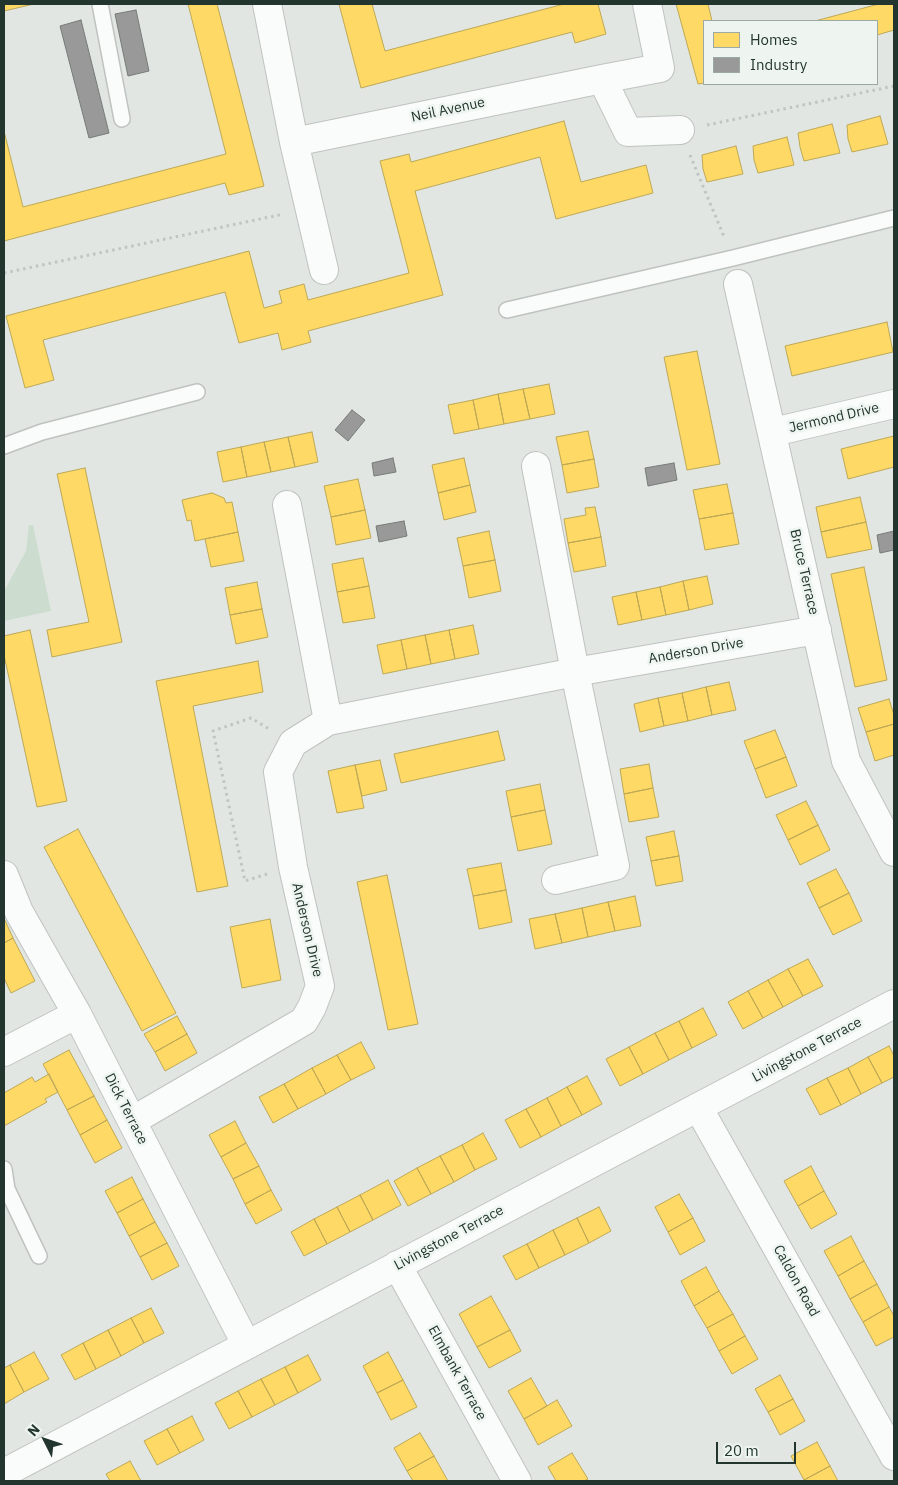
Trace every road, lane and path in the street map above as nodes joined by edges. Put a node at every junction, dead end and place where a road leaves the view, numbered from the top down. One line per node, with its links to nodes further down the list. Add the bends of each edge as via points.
1 (100, 4): 6 (lane)
2 (267, 4): 8 (street)
3 (647, 4): 4 (street, Neil Avenue, via 660,68)
4 (602, 78): 7 (street, via 628,132); 8 (street, Neil Avenue)
5 (894, 86): 7 (path)
6 (122, 119)
7 (680, 130): 12 (path)
8 (294, 142): 9 (street)
9 (309, 209): 11 (street); 13 (path)
10 (894, 218): 12 (lane)
11 (324, 270)
12 (736, 271): 14 (lane); 17 (street, Bruce Terrace)
13 (4, 273)
14 (507, 310)
15 (197, 392): 18 (lane, via 42,432)
16 (894, 404): 17 (street, Jermond Drive)
17 (773, 432): 21 (street, Bruce Terrace)
18 (4, 446)
19 (536, 466): 22 (street)
20 (287, 505): 23 (street)
21 (817, 630): 22 (street, Anderson Drive); 25 (street, Bruce Terrace, via 846,761)
22 (575, 672): 23 (street, Anderson Drive); 28 (street, via 615,866)
23 (328, 721): 24 (street, Anderson Drive)
24 (292, 743): 26 (street, Anderson Drive, via 278,772); 26 (path, via 251,718 214,731 245,881)
25 (894, 852)
26 (292, 867): 33 (street, Anderson Drive, via 320,986 304,1021)
27 (4, 875): 30 (street, Dick Terrace, via 19,912)
28 (556, 880)
29 (894, 1004): 32 (street, Livingstone Terrace)
30 (77, 1014): 31 (street); 33 (street, Dick Terrace)
31 (4, 1052)
32 (698, 1107): 36 (street, Livingstone Terrace); 38 (street, Caldon Road)
33 (132, 1121): 37 (street, Dick Terrace)
34 (4, 1169): 35 (lane, via 7,1189)
35 (39, 1256)
36 (398, 1266): 37 (street, Livingstone Terrace); 40 (street, Elmbank Terrace)
37 (246, 1344): 39 (street, Livingstone Terrace)
38 (894, 1456)
39 (4, 1473)
40 (517, 1481)

